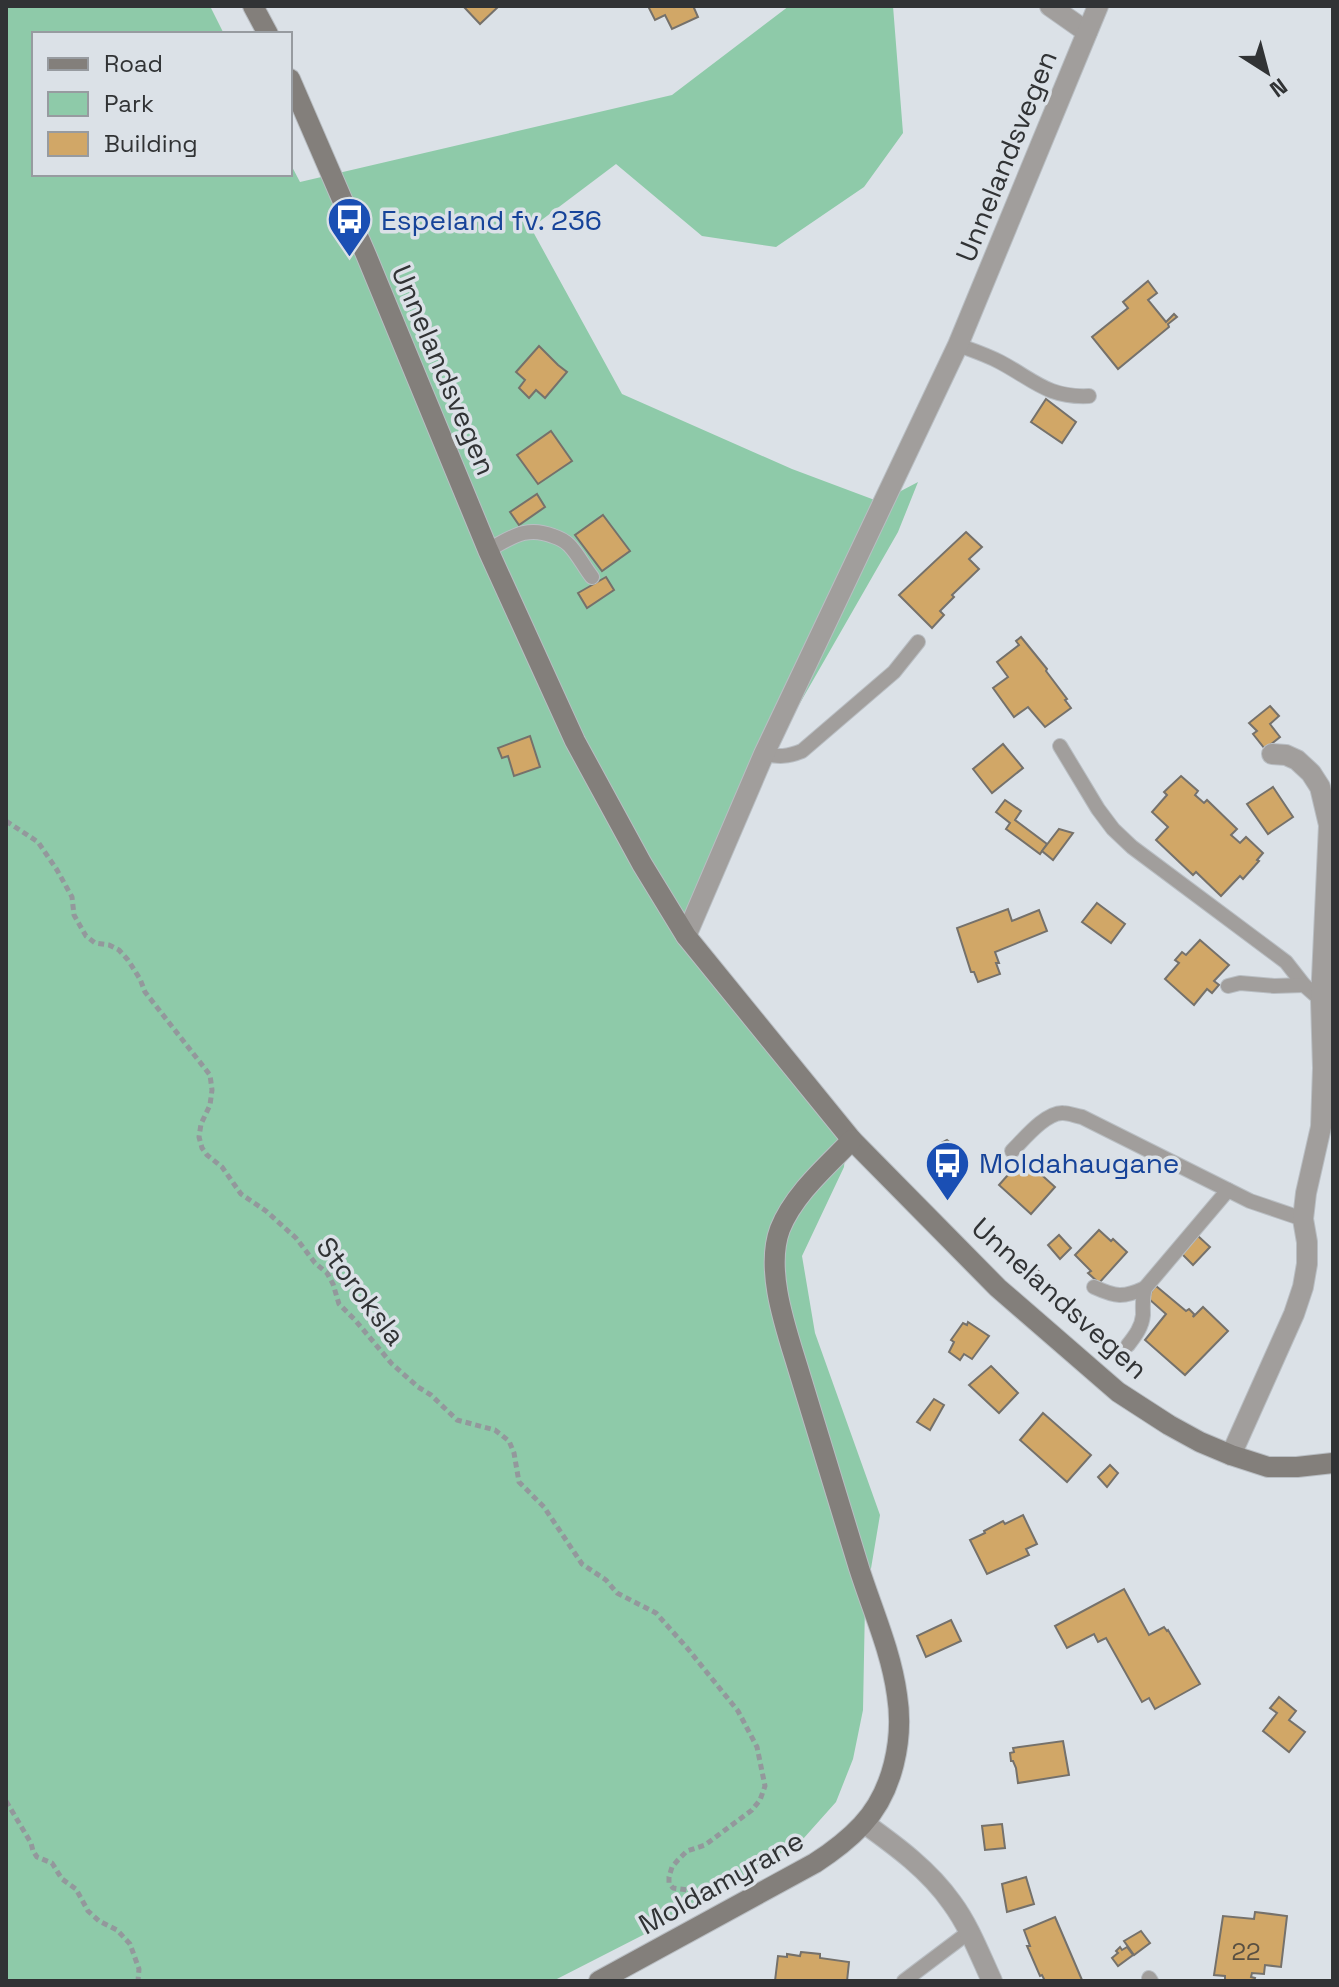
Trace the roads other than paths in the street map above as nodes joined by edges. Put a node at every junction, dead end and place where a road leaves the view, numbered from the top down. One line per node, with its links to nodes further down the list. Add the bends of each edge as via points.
1 (253, 6): 4 (main road)
2 (1050, 6): 5 (street, Unnelandsvegen)
3 (1098, 6): 5 (street, Unnelandsvegen)
4 (267, 32)
5 (1087, 32): 7 (street, Unnelandsvegen)
6 (292, 84): 9 (main road, Unnelandsvegen)
7 (958, 345): 8 (lane, via 998,360 1054,393); 13 (street, Unnelandsvegen)
8 (1089, 396)
9 (488, 550): 10 (lane, via 523,533 543,532 569,545); 15 (main road, Unnelandsvegen, via 575,741)
10 (592, 577)
11 (918, 642): 13 (lane, via 894,672 802,751 779,757)
12 (1060, 746): 16 (lane, via 1113,829 1286,962)
13 (764, 754): 15 (street, Unnelandsvegen)
14 (1272, 754): 18 (street, via 1297,760 1311,773 1326,805 1329,858)
15 (686, 936): 19 (main road, Unnelandsvegen)
16 (1304, 985): 17 (lane); 18 (lane)
17 (1228, 986)
18 (1321, 1000): 22 (street, via 1321,1127)
19 (852, 1140): 26 (main road, Unnelandsvegen, via 998,1288 1118,1392); 28 (main road, via 792,1206 779,1230 775,1253 779,1305 898,1696 893,1767)
20 (1012, 1151): 21 (lane, via 1044,1120 1064,1112)
21 (1228, 1190): 22 (lane); 24 (lane)
22 (1303, 1219): 26 (street, via 1303,1287)
23 (1094, 1287): 24 (lane, via 1119,1296)
24 (1145, 1288): 25 (lane, via 1139,1331)
25 (1128, 1345)
26 (1231, 1455): 27 (main road, Unnelandsvegen, via 1268,1467)
27 (1333, 1463)
28 (864, 1823): 29 (street, via 932,1879); 30 (main road, Moldamyrane, via 815,1863)
29 (969, 1932): 31 (lane); 32 (street)
30 (599, 1981)
31 (904, 1981)
32 (992, 1981)

